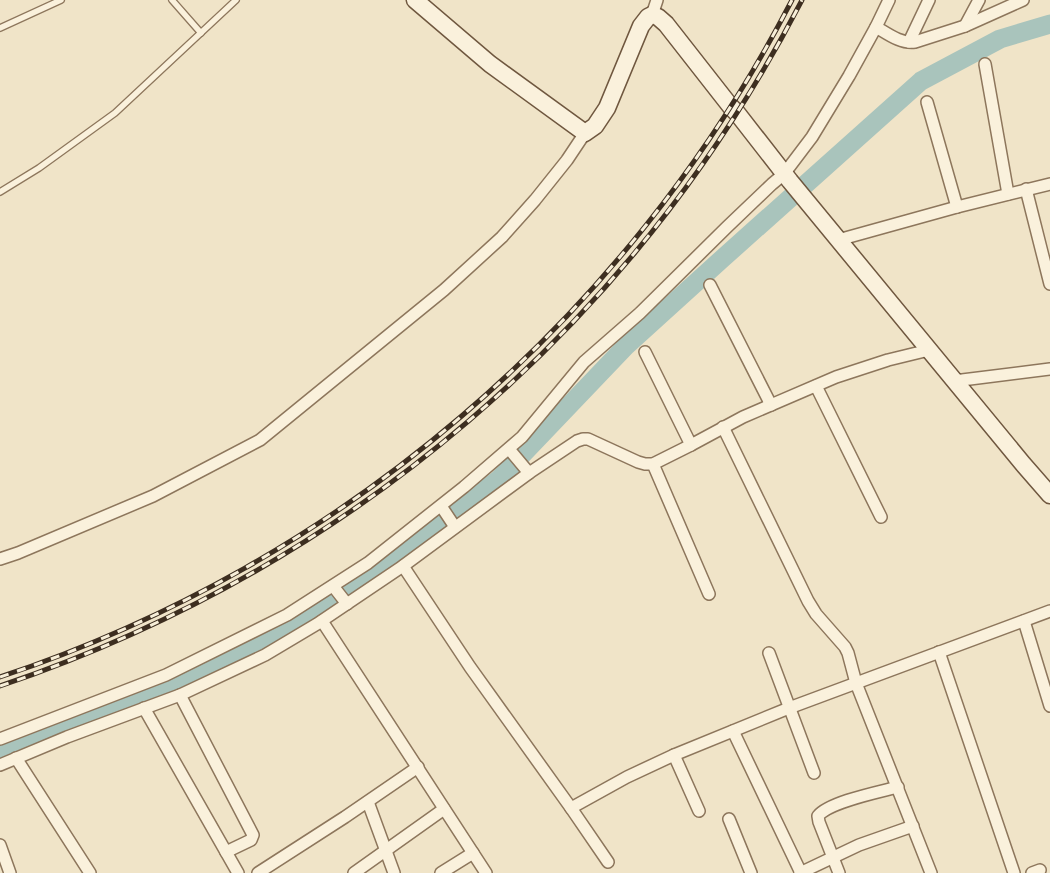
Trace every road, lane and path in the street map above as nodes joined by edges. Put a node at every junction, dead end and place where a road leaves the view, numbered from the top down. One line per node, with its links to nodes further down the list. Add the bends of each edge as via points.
1 (61, 0): 12 (lane)
2 (172, 0): 13 (lane)
3 (236, 0): 13 (lane)
4 (415, 0): 17 (street, via 490,64)
5 (889, 0): 11 (street)
6 (929, 0): 14 (street)
7 (978, 0): 10 (street)
8 (1023, 0): 10 (street)
9 (654, 8): 17 (street, via 641,26 607,108); 18 (street)
10 (965, 26): 14 (street)
11 (876, 27): 14 (street); 18 (street)
12 (0, 28)
13 (201, 33): 21 (lane, via 115,113)
14 (909, 42)
15 (985, 64): 22 (street)
16 (927, 102): 23 (street)
17 (585, 133): 42 (street, via 567,160 502,237 444,290 260,440 153,496)
18 (787, 178): 24 (street); 35 (street, via 727,227 640,313 584,362)
19 (1050, 184): 20 (street)
20 (1026, 189): 22 (street); 25 (street)
21 (0, 192)
22 (1008, 194): 23 (street)
23 (957, 207): 24 (street)
24 (838, 240): 27 (street)
25 (1050, 284)
26 (710, 285): 32 (street)
27 (928, 350): 30 (street); 31 (street, via 888,360)
28 (645, 352): 34 (street)
29 (1050, 369): 30 (street)
30 (954, 381): 38 (street)
31 (816, 386): 32 (street); 40 (street)
32 (771, 405): 33 (street)
33 (723, 427): 34 (street); 52 (street, via 808,601 845,647)
34 (691, 445): 36 (street)
35 (509, 449): 37 (street); 39 (street)
36 (653, 464): 37 (street, via 638,462 583,439); 45 (street)
37 (529, 473): 41 (street)
38 (1050, 495)
39 (440, 506): 41 (street); 44 (street, via 368,563)
40 (881, 517)
41 (455, 527): 43 (street)
42 (0, 559)
43 (403, 566): 46 (street); 67 (street, via 470,667)
44 (333, 586): 46 (street); 58 (street, via 287,615 166,675)
45 (708, 594)
46 (347, 604): 49 (street)
47 (1050, 611): 48 (street)
48 (1024, 620): 50 (street); 54 (street)
49 (322, 621): 53 (street, via 265,655); 62 (street)
50 (939, 652): 52 (street); 89 (street)
51 (769, 653): 56 (street)
52 (856, 683): 56 (street); 64 (street)
53 (180, 695): 55 (street); 73 (street, via 253,835 252,840)
54 (1050, 706)
55 (144, 708): 60 (street); 73 (street)
56 (789, 708): 57 (street); 63 (street)
57 (733, 731): 59 (street); 86 (street)
58 (0, 739)
59 (674, 755): 67 (street, via 627,776); 68 (street)
60 (16, 758): 61 (street); 78 (street)
61 (0, 765)
62 (418, 768): 65 (street); 66 (street)
63 (814, 773)
64 (898, 787): 70 (street); 75 (street, via 822,811 818,822)
65 (368, 802): 72 (street); 80 (street)
66 (444, 808): 72 (street); 74 (street)
67 (571, 808): 76 (street)
68 (699, 811)
69 (729, 819): 85 (street)
70 (913, 826): 75 (street); 88 (street)
71 (1, 850): 77 (street)
72 (385, 850): 81 (street); 82 (street)
73 (226, 852): 79 (street)
74 (473, 853): 83 (street); 84 (street)
75 (833, 857): 86 (street); 87 (street)
76 (608, 862)
77 (10, 873)
78 (90, 873)
79 (238, 873)
80 (258, 873)
81 (354, 873)
82 (394, 873)
83 (441, 873)
84 (486, 873)
85 (751, 873)
86 (800, 873)
87 (839, 873)
88 (932, 873)
89 (1014, 873)

